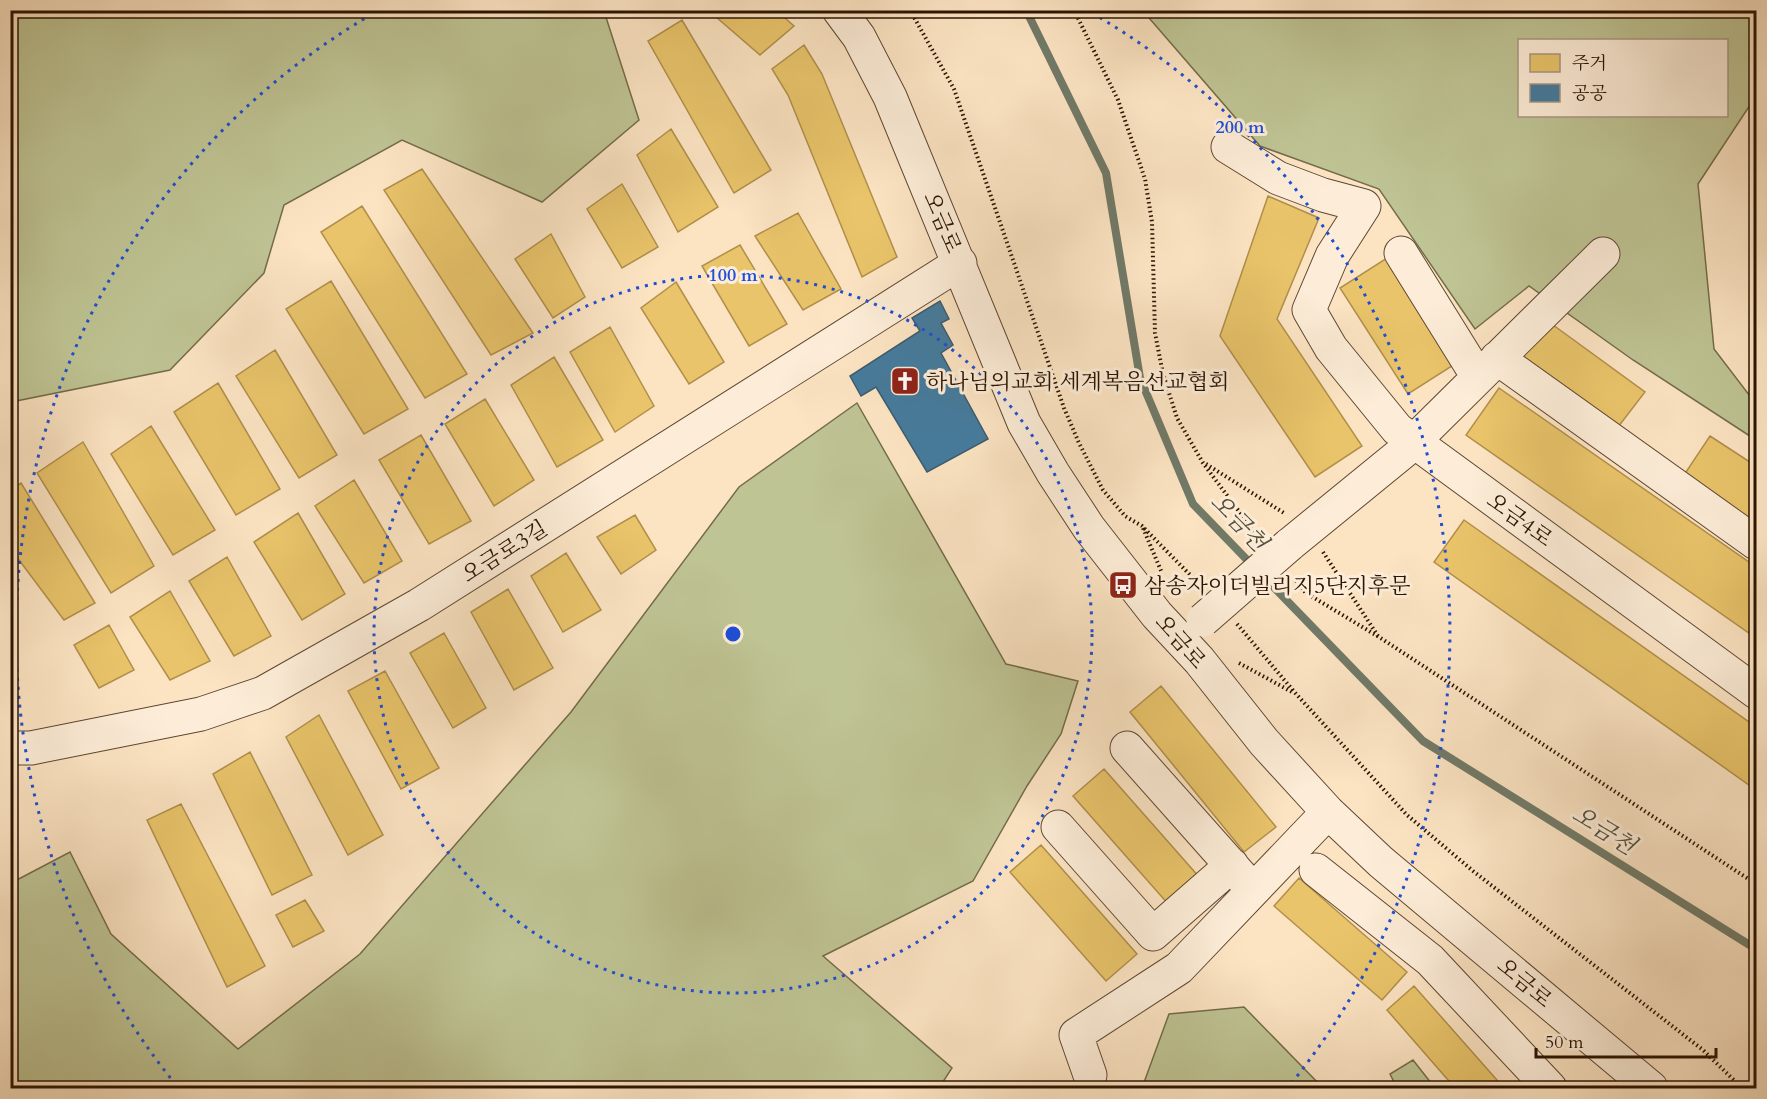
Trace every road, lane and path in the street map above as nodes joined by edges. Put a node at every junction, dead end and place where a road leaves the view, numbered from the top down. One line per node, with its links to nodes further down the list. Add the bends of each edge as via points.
1 (839, 10): 5 (street, 오금로, via 859,37 890,98)
2 (1228, 147): 7 (street, 오금4로, via 1278,178 1364,206 1332,256 1309,310 1331,348 1397,429)
3 (1401, 253): 6 (street)
4 (1603, 254): 6 (street)
5 (960, 263): 14 (street, 오금로, via 1024,423 1053,473 1089,528 1157,615); 19 (street, 오금로3길, via 419,605 263,693 191,716 42,746)
6 (1487, 368): 7 (street); 11 (street)
7 (1414, 442): 10 (street); 17 (street, 오금4로)
8 (1203, 462): 10 (path)
9 (1142, 526): 13 (path)
10 (1289, 531): 14 (street, bridge)
11 (1756, 543)
12 (1323, 551): 15 (path)
13 (1165, 580)
14 (1191, 630): 21 (street, 오금로, via 1198,660 1264,742)
15 (1379, 637)
16 (1235, 661): 18 (path)
17 (1756, 692)
18 (1296, 695)
19 (10, 748)
20 (1127, 748): 23 (street)
21 (1328, 812): 25 (street); 28 (street, 오금로, via 1381,862)
22 (1058, 827): 23 (street, via 1153,934)
23 (1232, 866): 25 (street)
24 (1316, 870): 27 (street, via 1430,960)
25 (1254, 891): 26 (street, via 1179,968 1076,1035)
26 (1090, 1075)
27 (1550, 1089)
28 (1651, 1089)

